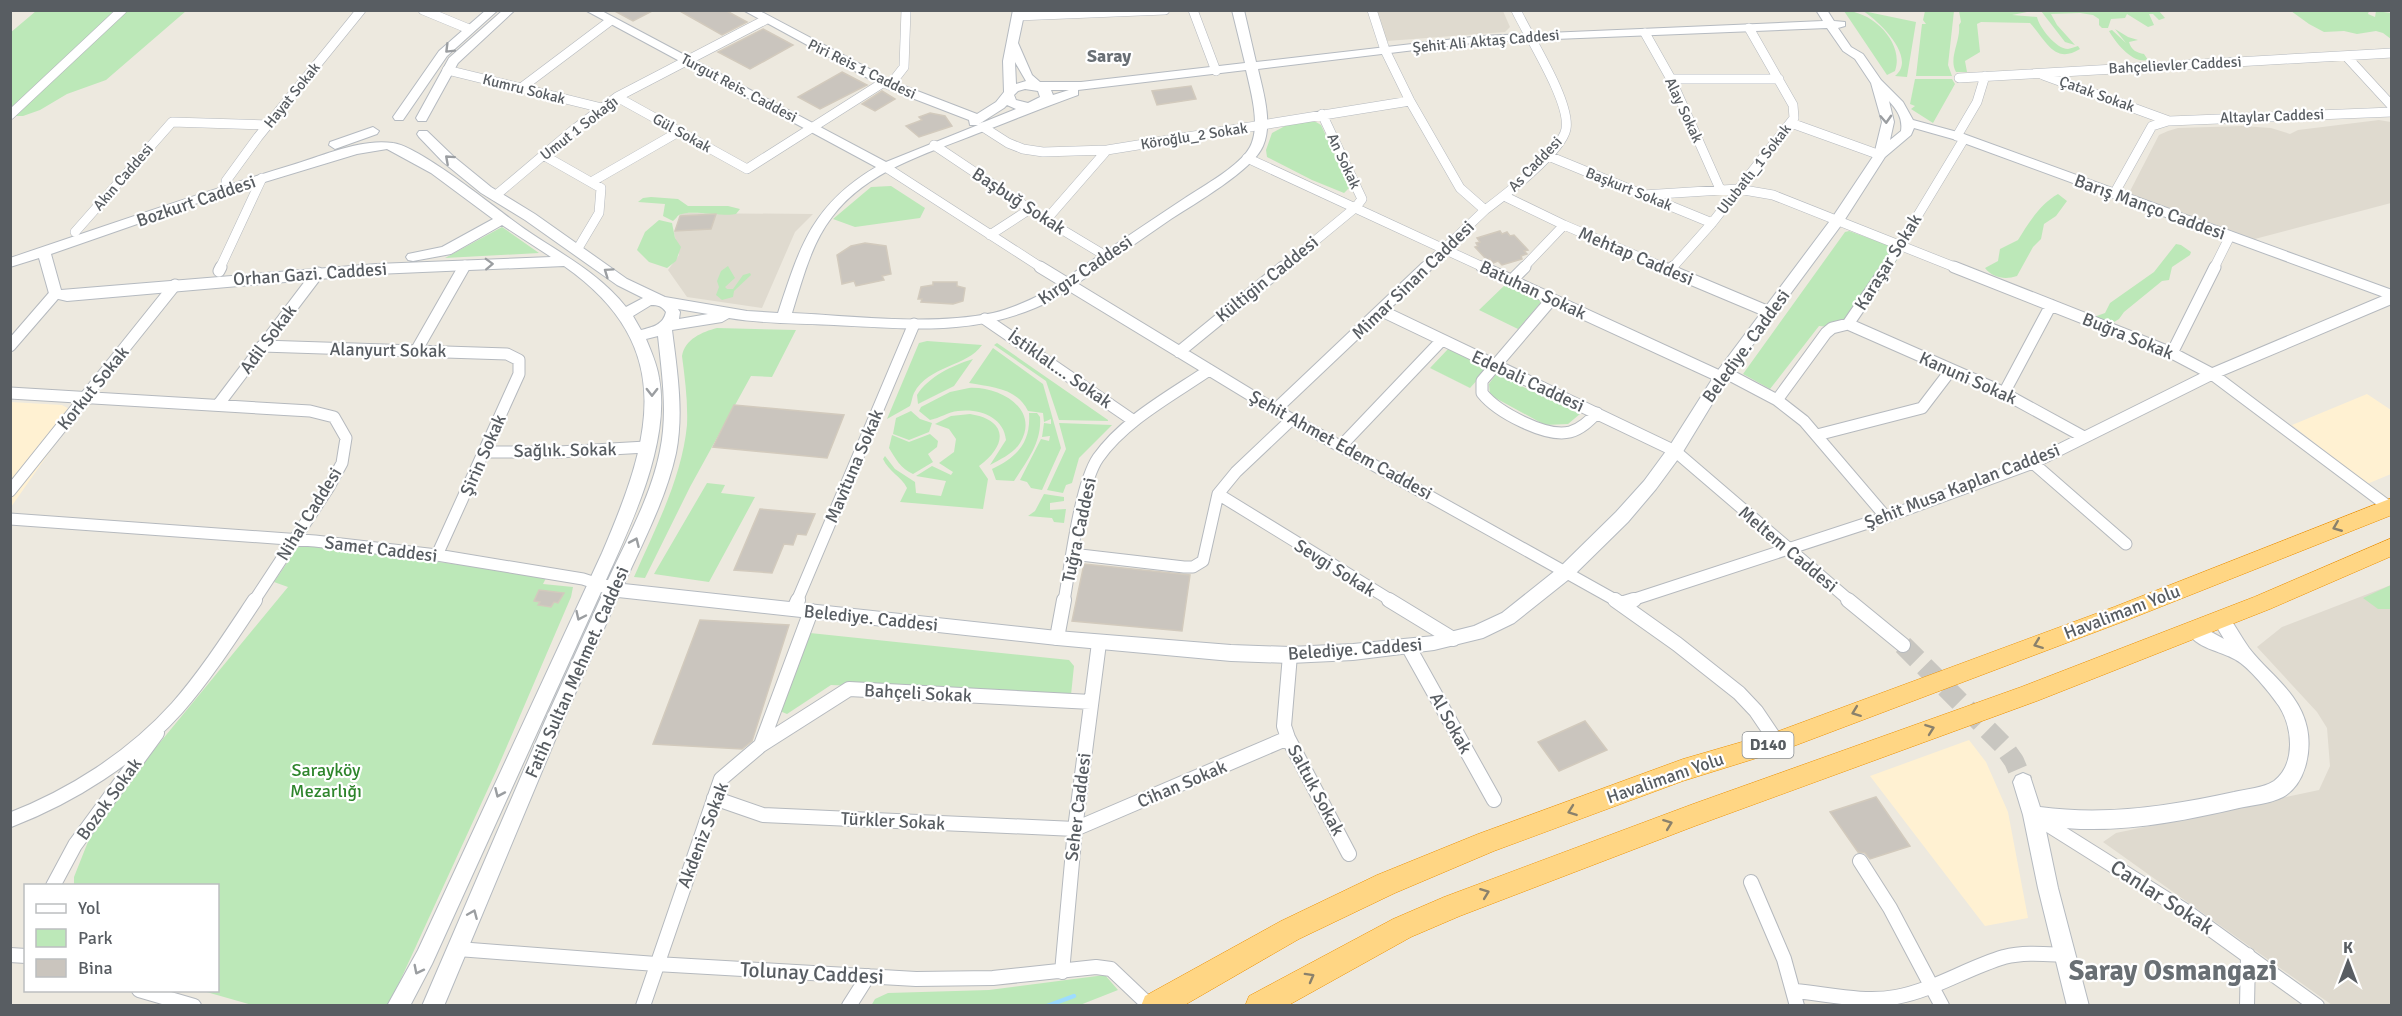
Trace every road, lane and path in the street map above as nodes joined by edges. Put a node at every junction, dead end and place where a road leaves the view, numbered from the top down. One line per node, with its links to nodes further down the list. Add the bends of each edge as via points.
1 (122, 10): 55 (street)
2 (361, 10): 62 (street, Hayat Sokak)
3 (423, 10): 23 (street)
4 (493, 10): 23 (street)
5 (510, 10): 34 (street, via 464,49)
6 (590, 10): 19 (street, Turgut Reis. Caddesi)
7 (748, 10): 18 (street, Piri Reis 1 Caddesi)
8 (906, 10): 42 (street, via 904,67)
9 (1165, 10): 16 (street)
10 (1193, 10): 35 (street)
11 (1238, 10): 33 (street)
12 (1372, 10): 28 (street, Mimar Sinan Caddesi)
13 (1516, 10): 25 (street, As Caddesi)
14 (1821, 10): 20 (street)
15 (1831, 10): 20 (street)
16 (1118, 12): 17 (street)
17 (1018, 13): 27 (street)
18 (765, 20): 32 (street, Umut 1 Sokağı); 42 (street, Piri Reis 1 Caddesi)
19 (610, 21): 32 (street, Turgut Reis. Caddesi); 45 (street)
20 (1836, 24): 21 (street, Şehit Ali Aktaş Caddesi); 26 (street); 31 (street, via 1858,49)
21 (1798, 26): 22 (street, Şehit Ali Aktaş Caddesi); 26 (street)
22 (1749, 28): 24 (street, Şehit Ali Aktaş Caddesi); 40 (street, Ulubatlı_1 Sokak)
23 (469, 29): 56 (street, one-way to 56, via 443,54)
24 (1645, 33): 25 (street, Şehit Ali Aktaş Caddesi); 39 (street, Alay Sokak)
25 (1528, 36): 28 (street, Şehit Ali Aktaş Caddesi); 73 (street, As Caddesi, via 1553,82 1566,121 1559,143)
26 (1842, 40): 31 (street)
27 (1013, 44): 44 (street, via 1027,76); 46 (street)
28 (1385, 50): 33 (street, Şehit Ali Aktaş Caddesi); 48 (street, Mimar Sinan Caddesi)
29 (2391, 53): 30 (street, Bahçelievler Caddesi)
30 (2346, 56): 36 (street, Bahçelievler Caddesi); 50 (street)
31 (1859, 57): 43 (street)
32 (686, 60): 47 (street, Umut 1 Sokağı); 64 (street, Turgut Reis. Caddesi)
33 (1251, 67): 35 (street, Şehit Ali Aktaş Caddesi); 63 (street)
34 (447, 70): 45 (street, Kumru Sokak); 57 (street)
35 (1216, 71): 41 (street, Şehit Ali Aktaş Caddesi)
36 (2039, 73): 37 (street, Bahçelievler Caddesi); 54 (street, Çatak Sokak)
37 (1985, 76): 38 (street, Bahçelievler Caddesi); 68 (street, Karaşar Sokak)
38 (1959, 78)
39 (1671, 79): 40 (street); 80 (street, Alay Sokak)
40 (1779, 79): 61 (street, Ulubatlı_1 Sokak, via 1793,105)
41 (1134, 80): 44 (street, Şehit Ali Aktaş Caddesi); 49 (street, Şehit Ali Aktaş Caddesi)
42 (887, 83): 60 (street, Piri Reis 1 Caddesi); 64 (street)
43 (1876, 83): 59 (street, via 1897,102); 74 (street, one-way to 74, via 1888,122)
44 (1038, 86): 46 (street, Şehit Ali Aktaş Caddesi, via 1025,85); 49 (street, via 1047,96)
45 (521, 88): 51 (street, Kumru Sokak)
46 (1009, 93): 49 (street, via 1015,104); 60 (street, Şehit Ali Aktaş Caddesi)
47 (617, 98): 51 (street, Umut 1 Sokağı); 66 (street, Gül Sokak)
48 (1410, 101): 53 (street, Köroğlu_2 Sokak); 88 (street, Mimar Sinan Caddesi, via 1460,188)
49 (1037, 105): 60 (street, Şehit Ali Aktaş Caddesi)
50 (2391, 106)
51 (602, 108): 72 (street, Umut 1 Sokağı)
52 (2391, 112): 58 (street, Altaylar Caddesi)
53 (1322, 114): 63 (street, Köroğlu_2 Sokak); 86 (street, An Sokak, via 1362,199)
54 (2155, 115): 58 (street, Altaylar Caddesi)
55 (10, 116)
56 (399, 117): 57 (street); 65 (street)
57 (422, 118): 67 (street, via 427,124)
58 (2169, 121): 82 (street, via 2152,126)
59 (1908, 122): 68 (street, Barış Manço Caddesi); 74 (street, via 1909,130 1903,138)
60 (980, 123): 69 (street, Şehit Ali Aktaş Caddesi); 71 (street, Köroğlu_2 Sokak, via 1023,149)
61 (1791, 123): 74 (street); 81 (street, Ulubatlı_1 Sokak)
62 (268, 124): 78 (street, Hayat Sokak); 94 (street, Akın Caddesi, via 172,122)
63 (1262, 125): 71 (street, Köroğlu_2 Sokak); 75 (street, Kırgız Caddesi, via 1258,145)
64 (812, 128): 66 (street, Gül Sokak, via 747,169); 76 (street, Turgut Reis. Caddesi)
65 (373, 131): 70 (street, via 372,141); 78 (street, Bozkurt Caddesi)
66 (680, 131): 79 (street)
67 (423, 134): 70 (street, via 410,142); 84 (street, one-way to 67)
68 (1961, 137): 82 (street, Barış Manço Caddesi); 97 (street, Karaşar Sokak)
69 (937, 144): 76 (street, Şehit Ali Aktaş Caddesi); 87 (street, Başbuğ Sokak)
70 (388, 146): 77 (street, Bozkurt Caddesi, via 355,150); 89 (street, Fatih Sultan Mehmet. Caddesi, via 414,155)
71 (1107, 150): 90 (street)
72 (543, 155): 79 (street); 84 (street, Umut 1 Sokağı)
73 (1546, 155): 83 (street, Başkurt Sokak); 85 (street, As Caddesi)
74 (1880, 155): 91 (street, Belediye. Caddesi)
75 (1247, 158): 86 (street, Batuhan Sokak); 102 (street, Kırgız Caddesi)
76 (887, 168): 95 (street, Şehit Ahmet Edem Caddesi); 121 (street, Şehit Ali Aktaş Caddesi, via 843,196 827,213)
77 (262, 178): 101 (street, Bozkurt Caddesi); 108 (street)
78 (225, 181): 94 (street, Bozkurt Caddesi)
79 (593, 181): 99 (street, via 601,188 603,200)
80 (1720, 189): 81 (street, Buğra Sokak); 83 (street, Buğra Sokak)
81 (1738, 189): 91 (street, Buğra Sokak, via 1773,195); 92 (street, Ulubatlı_1 Sokak)
82 (2115, 194): 96 (street, Barış Manço Caddesi)
83 (1643, 195): 92 (street, Başkurt Sokak)
84 (495, 196): 99 (street)
85 (1504, 196): 88 (street, As Caddesi); 93 (street, Mehtap Caddesi)
86 (1356, 207): 98 (street, Batuhan Sokak); 133 (street, Kültigin Caddesi)
87 (1030, 209): 90 (street, Başbuğ Sokak); 95 (street)
88 (1485, 210): 98 (street, Mimar Sinan Caddesi)
89 (502, 219): 103 (street, Fatih Sultan Mehmet. Caddesi); 106 (street, Orhan Gazi. Caddesi, via 434,255)
90 (1046, 220): 102 (street, Başbuğ Sokak)
91 (1837, 221): 97 (street, Buğra Sokak); 118 (street, Belediye. Caddesi)
92 (1712, 223): 107 (street, Ulubatlı_1 Sokak)
93 (1564, 225): 107 (street, Mehtap Caddesi); 109 (street)
94 (75, 232): 100 (street, Bozkurt Caddesi)
95 (990, 235): 110 (street, Şehit Ahmet Edem Caddesi)
96 (2230, 236): 113 (street, Barış Manço Caddesi); 134 (street)
97 (1902, 245): 116 (street, Buğra Sokak); 125 (street, Karaşar Sokak)
98 (1445, 249): 109 (street, Batuhan Sokak); 117 (street, Mimar Sinan Caddesi)
99 (577, 250): 115 (street, one-way to 99, via 622,282)
100 (10, 252)
101 (44, 252): 104 (street, Bozkurt Caddesi); 112 (street)
102 (1106, 256): 110 (street, Kırgız Caddesi)
103 (567, 261): 105 (street, Orhan Gazi. Caddesi, one-way to 103); 119 (street, Fatih Sultan Mehmet. Caddesi)
104 (10, 263)
105 (465, 265): 106 (street, Orhan Gazi. Caddesi); 132 (street)
106 (322, 268): 108 (street, Orhan Gazi. Caddesi); 111 (street, Orhan Gazi. Caddesi); 130 (street, Adil Sokak)
107 (1670, 270): 118 (street, Mehtap Caddesi)
108 (219, 271): 112 (street, Orhan Gazi. Caddesi, via 78,285)
109 (1512, 280): 114 (street, Batuhan Sokak)
110 (1068, 284): 123 (street, Kırgız Caddesi, via 1024,309); 133 (street, Şehit Ahmet Edem Caddesi)
111 (175, 285): 112 (street, Orhan Gazi. Caddesi); 143 (street, Korkut Sokak)
112 (55, 294): 129 (street)
113 (2391, 297): 139 (street, Şehit Musa Kaplan Caddesi)
114 (1552, 298): 136 (street); 140 (street, Batuhan Sokak)
115 (663, 301): 119 (street, via 638,305); 120 (street, Kırgız Caddesi); 126 (street, Fatih Sultan Mehmet. Caddesi, via 673,312)
116 (2051, 305): 134 (street, Buğra Sokak); 142 (street)
117 (1382, 311): 128 (street, Edebali Caddesi); 146 (street, Mimar Sinan Caddesi)
118 (1769, 312): 140 (street, Belediye. Caddesi)
119 (625, 315): 127 (street, Fatih Sultan Mehmet. Caddesi)
120 (747, 316): 121 (street, Kırgız Caddesi); 122 (street, Kırgız Caddesi)
121 (783, 318): 124 (street, Kırgız Caddesi)
122 (702, 320): 126 (street, Kırgız Caddesi); 131 (street, via 678,334)
123 (985, 320): 124 (street, Kırgız Caddesi); 149 (street, İstiklal.... Sokak)
124 (914, 324): 171 (street, Mavituna Sokak)
125 (1848, 324): 138 (street, Kanuni Sokak); 144 (street, Karaşar Sokak, via 1826,333)
126 (667, 326): 127 (street); 131 (street, Fatih Sultan Mehmet. Caddesi)
127 (637, 336): 153 (street, Fatih Sultan Mehmet. Caddesi, one-way to 153, via 653,390)
128 (1442, 340): 136 (street, Edebali Caddesi); 152 (street)
129 (10, 346)
130 (262, 346): 132 (street, Alanyurt Sokak); 145 (street, Adil Sokak)
131 (666, 349): 169 (street, Fatih Sultan Mehmet. Caddesi, one-way to 131, via 656,493 668,452 672,408)
132 (417, 351): 135 (street, Alanyurt Sokak)
133 (1179, 352): 137 (street, Şehit Ahmet Edem Caddesi)
134 (2172, 353): 139 (street, Buğra Sokak)
135 (514, 356): 155 (street, Şirin Sokak, via 519,360 519,374)
136 (1496, 366): 147 (street, Edebali Caddesi); 147 (street, via 1482,381 1487,401 1541,430 1568,433 1588,423)
137 (1209, 370): 146 (street, Şehit Ahmet Edem Caddesi); 149 (street, Tuğra Caddesi)
138 (1952, 370): 142 (street, Kanuni Sokak); 150 (street, via 1922,408)
139 (2212, 374): 151 (street, Şehit Musa Kaplan Caddesi); 159 (street, Buğra Sokak)
140 (1723, 375): 144 (street, Batuhan Sokak); 154 (street, Belediye. Caddesi)
141 (10, 393): 143 (street, Nihal Caddesi)
142 (2004, 393): 151 (street, Kanuni Sokak)
143 (84, 397): 145 (street, Nihal Caddesi); 157 (street, Korkut Sokak)
144 (1777, 400): 150 (street, Batuhan Sokak)
145 (218, 405): 162 (street, Nihal Caddesi, via 326,414 334,417 346,434 345,456)
146 (1275, 410): 148 (street, Şehit Ahmet Edem Caddesi)
147 (1597, 413): 154 (street, Edebali Caddesi)
148 (1292, 419): 152 (street, Şehit Ahmet Edem Caddesi); 158 (street)
149 (1134, 421): 166 (street, Tuğra Caddesi, via 1096,460 1083,498)
150 (1817, 435): 160 (street, Batuhan Sokak)
151 (2084, 437): 156 (street, Şehit Musa Kaplan Caddesi)
152 (1341, 446): 168 (street, Şehit Ahmet Edem Caddesi)
153 (646, 447): 155 (street, Sağlık. Sokak); 169 (street, Fatih Sultan Mehmet. Caddesi)
154 (1675, 451): 165 (street, Meltem Caddesi); 168 (street, Belediye. Caddesi, via 1622,517)
155 (485, 452): 167 (street, Şirin Sokak)
156 (2033, 463): 160 (street, Şehit Musa Kaplan Caddesi); 163 (street)
157 (10, 491)
158 (1218, 494): 166 (street, via 1203,561 1198,565 1184,567); 175 (street, Sevgi Sokak)
159 (2390, 506): 184 (highway, Havalimanı Yolu / D140, one-way to 184, via 2122,613)
160 (1886, 517): 165 (street, Şehit Musa Kaplan Caddesi)
161 (10, 519): 162 (street, Samet Caddesi)
162 (295, 539): 167 (street, Samet Caddesi); 182 (street, Nihal Caddesi, via 231,635)
163 (2126, 544)
164 (2391, 546): 172 (highway, D140)
165 (1787, 549): 170 (street, Şehit Musa Kaplan Caddesi); 177 (street, Meltem Caddesi)
166 (1072, 554): 174 (street, Tuğra Caddesi)
167 (437, 555): 169 (street, Samet Caddesi, via 583,579)
168 (1567, 570): 170 (street, Şehit Ahmet Edem Caddesi); 175 (street, Belediye. Caddesi, via 1508,618 1478,633)
169 (604, 586): 171 (street, Belediye. Caddesi); 196 (street, Fatih Sultan Mehmet. Caddesi, one-way to 169, via 554,722); 207 (street, Fatih Sultan Mehmet. Caddesi, one-way to 207, via 425,957)
170 (1621, 604): 184 (street, Şehit Ahmet Edem Caddesi, via 1739,693)
171 (803, 610): 174 (street, Belediye. Caddesi); 185 (street)
172 (2221, 619): 173 (highway, D140); 180 (street)
173 (2195, 630): 180 (street, via 2205,639); 213 (highway, D140, one-way to 173, via 1402,928 1453,906)
174 (1057, 639): 176 (street, Belediye. Caddesi)
175 (1453, 639): 178 (street, Belediye. Caddesi)
176 (1099, 643): 179 (street, Belediye. Caddesi); 181 (street, Seher Caddesi)
177 (1903, 645)
178 (1408, 646): 179 (street, Belediye. Caddesi); 188 (street, Al Sokak)
179 (1290, 655): 183 (street, Saltuk Sokak, via 1284,726)
180 (2244, 655): 189 (street, via 2278,690 2295,717 2300,742 2294,772 2287,783 2276,791 2176,814 2086,821)
181 (1091, 702): 185 (street, Bahçeli Sokak, via 849,689); 191 (street, Seher Caddesi)
182 (169, 716): 190 (street, Nihal Caddesi, via 116,761 56,799); 195 (street, Bozok Sokak, via 75,845)
183 (1288, 738): 191 (street, Cihan Sokak); 192 (street, Saltuk Sokak)
184 (1777, 742): 212 (highway, Havalimanı Yolu / D140, one-way to 212, via 1683,770 1429,866 1290,930)
185 (761, 745): 187 (street, Akdeniz Sokak, via 720,778)
186 (2023, 782): 189 (street)
187 (714, 798): 191 (street, Türkler Sokak, via 763,815); 199 (street, Akdeniz Sokak)
188 (1494, 800)
189 (2033, 815): 197 (street); 198 (street, Canlar Sokak)
190 (10, 820)
191 (1075, 829): 200 (street, Seher Caddesi)
192 (1349, 854)
193 (1860, 861): 202 (street)
194 (1751, 882): 204 (street)
195 (54, 884)
196 (458, 949): 199 (street, Tolunay Caddesi); 208 (street, Fatih Sultan Mehmet. Caddesi)
197 (2064, 955): 202 (street, via 2032,953 2003,958); 215 (street)
198 (2248, 955): 216 (street); 217 (street, Canlar Sokak)
199 (656, 964): 201 (street, Tolunay Caddesi); 209 (street, Akdeniz Sokak)
200 (1062, 972): 201 (street, Tolunay Caddesi, via 977,979); 211 (street, Tolunay Caddesi, via 1111,969)
201 (868, 976): 210 (street)
202 (1932, 988): 204 (street, via 1895,997); 214 (street)
203 (142, 992): 205 (street)
204 (1796, 998)
205 (160, 1002): 206 (street)
206 (194, 1005)
207 (398, 1005)
208 (433, 1005)
209 (643, 1005)
210 (849, 1005)
211 (1150, 1005)
212 (1155, 1005)
213 (1258, 1005)
214 (1942, 1005)
215 (2078, 1005)
216 (2247, 1005)
217 (2316, 1005)

